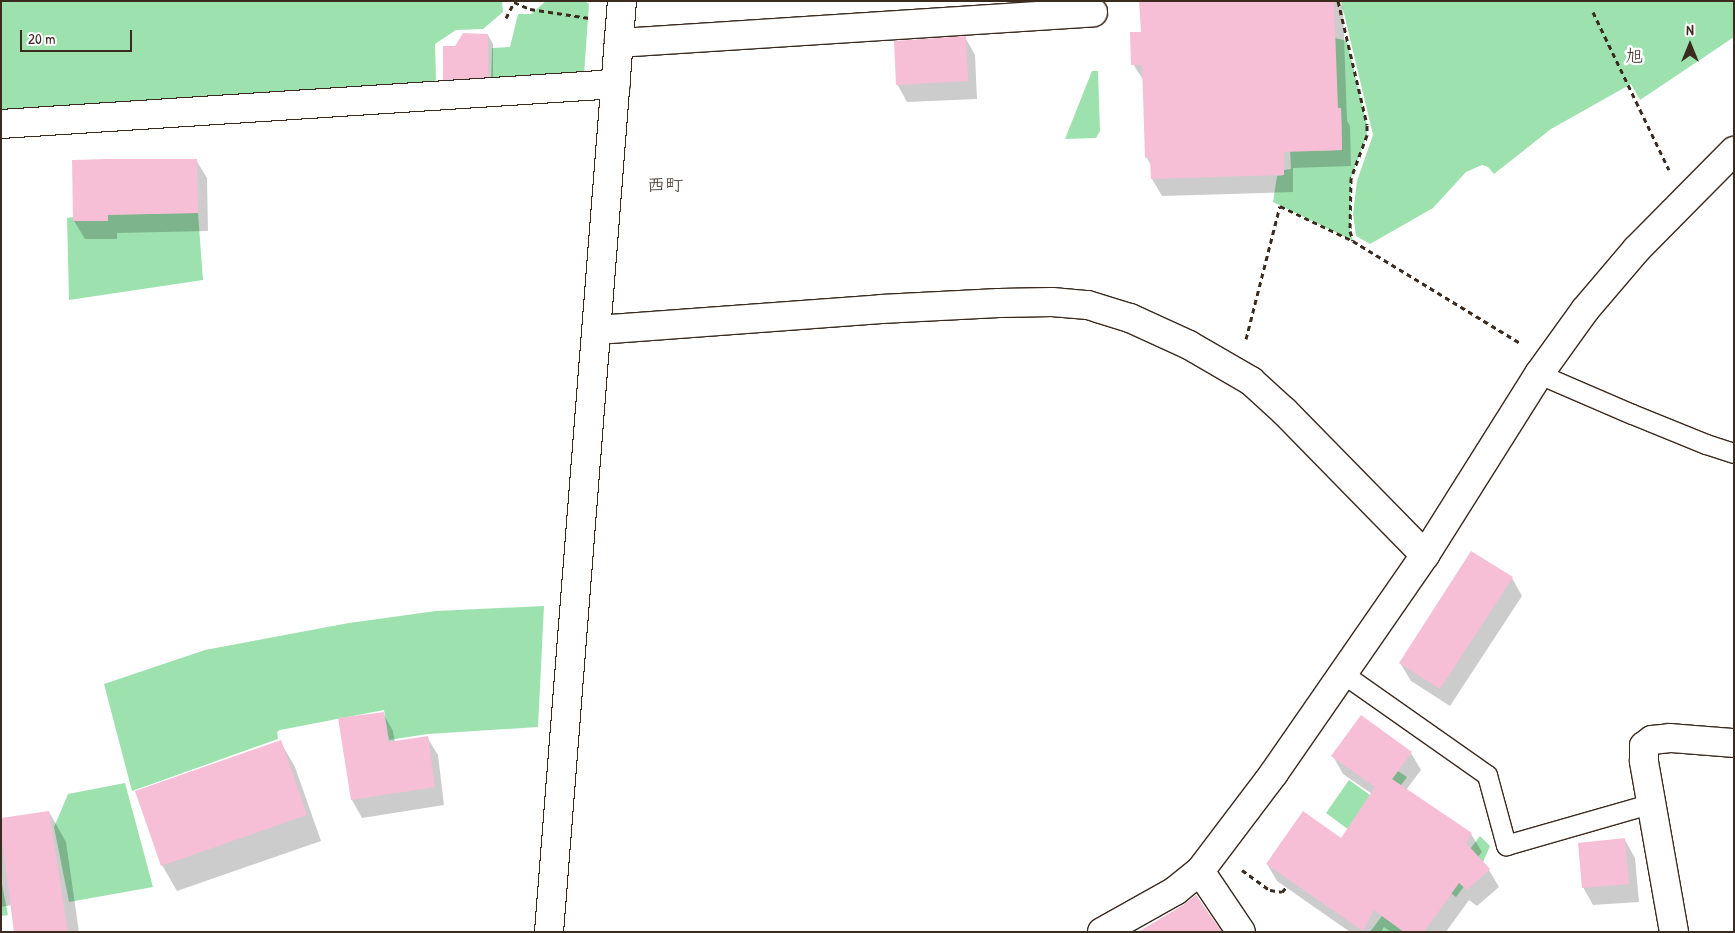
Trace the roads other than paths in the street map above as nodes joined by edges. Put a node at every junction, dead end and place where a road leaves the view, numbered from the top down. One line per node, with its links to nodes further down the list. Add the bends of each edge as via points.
1 (622, 1): 3 (street)
2 (1093, 12): 3 (street)
3 (619, 43): 4 (street)
4 (616, 84): 5 (street); 7 (street)
5 (1, 124)
6 (1734, 151): 8 (street, via 1637,250)
7 (597, 330): 10 (street, via 881,309 1052,302 1088,305 1130,318 1189,345 1251,381); 15 (street)
8 (1544, 367): 9 (lane, via 1648,421); 10 (street)
9 (1734, 453)
10 (1425, 555): 11 (street)
11 (1342, 673): 13 (lane, via 1487,775 1506,845); 14 (street, via 1274,773)
12 (1734, 743): 13 (street, via 1670,738 1652,740 1644,746)
13 (1652, 802): 18 (street)
14 (1208, 861): 16 (street, via 1166,896); 17 (street)
15 (549, 932)
16 (1102, 932)
17 (1241, 932)
18 (1674, 932)

